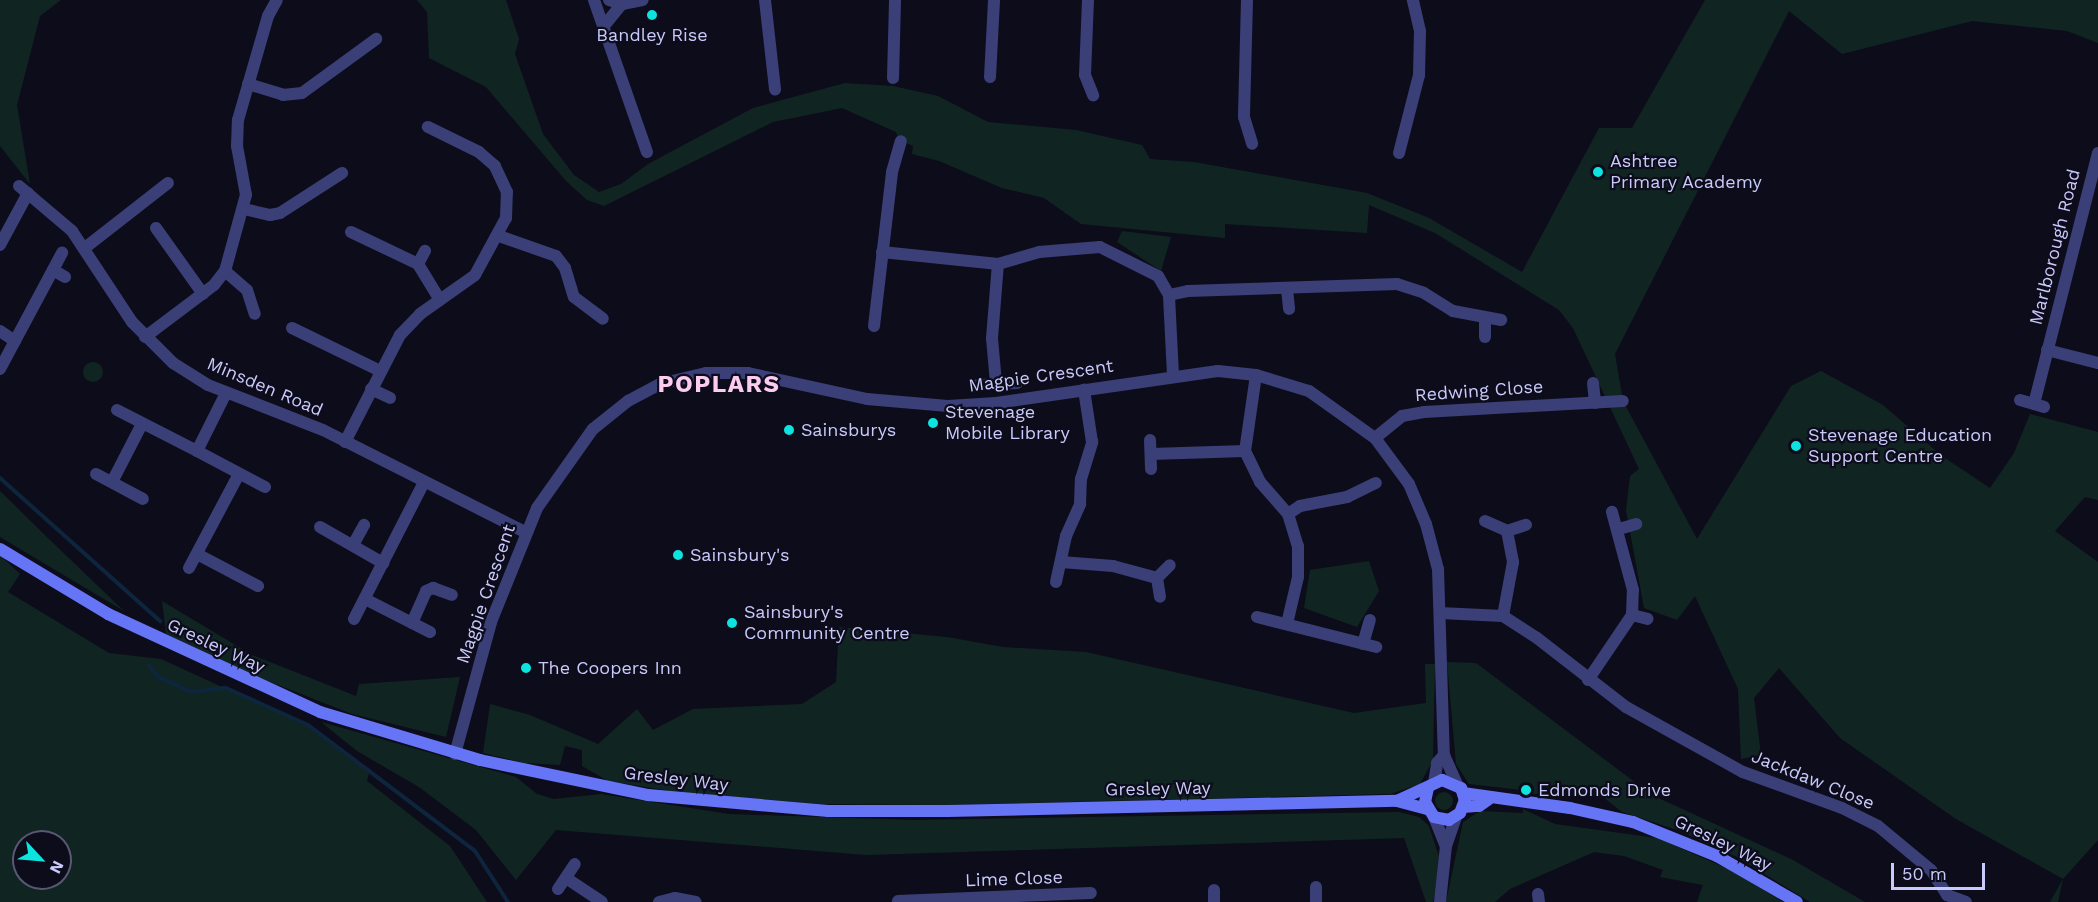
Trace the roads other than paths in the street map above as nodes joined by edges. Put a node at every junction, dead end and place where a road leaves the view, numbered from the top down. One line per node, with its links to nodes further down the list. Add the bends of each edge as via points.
1 (277, 0): 16 (street, via 268,16)
2 (594, 0): 12 (street)
3 (609, 0): 11 (street)
4 (643, 0): 11 (street)
5 (765, 0): 17 (street)
6 (895, 0): 15 (street)
7 (994, 0): 14 (street)
8 (1088, 0): 18 (street, via 1085,75)
9 (1247, 0): 21 (street, via 1244,117)
10 (1413, 0): 23 (street, via 1420,31 1420,63)
11 (622, 4): 12 (street)
12 (604, 26): 22 (street)
13 (376, 39): 16 (street, via 302,93 283,94)
14 (990, 77)
15 (893, 78)
16 (248, 84): 27 (street, via 236,128 245,185)
17 (775, 89)
18 (1093, 95)
19 (428, 127): 30 (street, via 449,131 486,157 504,182 508,210)
20 (901, 141): 34 (street, via 891,172)
21 (1252, 144)
22 (647, 152)
23 (1399, 153)
24 (2098, 153): 56 (street, Marlborough Road)
25 (342, 172): 27 (street, via 280,213 270,215)
26 (168, 183): 32 (street)
27 (244, 209): 39 (street)
28 (156, 228): 42 (street)
29 (351, 232): 36 (street)
30 (499, 236): 44 (street, via 475,275); 47 (street, via 556,256 565,268 574,297)
31 (0, 245): 32 (street, Minsden Road, via 23,189 59,218)
32 (86, 247): 53 (street, Minsden Road, via 120,306)
33 (425, 251): 36 (street)
34 (882, 252): 37 (street); 50 (street)
35 (62, 253): 38 (street)
36 (418, 264): 44 (street)
37 (998, 264): 43 (street, via 1039,252 1101,247 1158,276); 62 (street, via 992,338)
38 (53, 270): 40 (street); 55 (street)
39 (225, 271): 42 (street); 46 (street, via 247,290)
40 (65, 277)
41 (1287, 290): 43 (street, via 1200,290); 45 (street); 48 (street, via 1321,284 1397,284 1424,293 1453,311)
42 (203, 294): 53 (street)
43 (1169, 295): 60 (street)
44 (441, 300): 59 (street, via 409,324)
45 (1289, 309)
46 (255, 314)
47 (603, 319)
48 (1485, 320): 49 (street); 54 (street)
49 (1501, 320)
50 (874, 326)
51 (292, 328): 59 (street)
52 (0, 331): 55 (street)
53 (145, 337): 68 (street, Minsden Road, via 173,363)
54 (1485, 337)
55 (15, 341): 58 (street)
56 (2047, 350): 57 (street, Marlborough Road); 70 (street, Marlborough Road, via 2039,406)
57 (2098, 363)
58 (0, 369)
59 (380, 371): 66 (street)
60 (1173, 375): 61 (street, Magpie Crescent, via 1218,371); 67 (street, Magpie Crescent)
61 (1256, 375): 75 (street, Magpie Crescent, via 1309,391); 79 (street)
62 (996, 383): 63 (street); 65 (street)
63 (1017, 383)
64 (1593, 383): 72 (street)
65 (978, 385)
66 (371, 389): 69 (street); 77 (street)
67 (1084, 390): 98 (street, Magpie Crescent, via 996,404 948,406 867,399 748,373 685,376 642,393 593,429 551,484); 102 (street, via 1092,442 1081,479 1080,504 1066,536)
68 (226, 393): 77 (street, Minsden Road); 78 (street)
69 (390, 398)
70 (2020, 400)
71 (1623, 401): 72 (street, Redwing Close)
72 (1595, 403): 75 (street, Redwing Close, via 1424,412 1402,416)
73 (117, 410): 74 (street)
74 (142, 424): 78 (street); 84 (street)
75 (1375, 438): 112 (street, Magpie Crescent, via 1409,484 1426,524 1438,570)
76 (1150, 440): 80 (street)
77 (345, 442): 86 (street, Minsden Road)
78 (197, 451): 83 (street)
79 (1245, 451): 80 (street); 90 (street, via 1260,482)
80 (1151, 454): 81 (street)
81 (1151, 469)
82 (96, 474): 84 (street)
83 (238, 474): 87 (street); 101 (street)
84 (112, 482): 88 (street)
85 (1376, 483): 90 (street, via 1347,497 1300,506)
86 (423, 484): 98 (street, Minsden Road); 103 (street)
87 (265, 487)
88 (143, 499)
89 (1612, 512): 96 (street)
90 (1288, 514): 120 (street, via 1298,546 1298,577)
91 (1485, 521): 97 (street)
92 (1636, 524): 96 (street)
93 (364, 525): 99 (street)
94 (1526, 525): 97 (street)
95 (320, 527): 99 (street)
96 (1619, 529): 113 (street, via 1633,590)
97 (1507, 531): 115 (street, via 1513,562)
98 (525, 532): 125 (street, Magpie Crescent, via 491,622)
99 (353, 545): 103 (street)
100 (0, 549): 125 (street, Gresley Way, via 108,614 249,682 320,712)
101 (197, 554): 105 (street); 108 (street)
102 (1061, 562): 106 (street, via 1113,566); 107 (street)
103 (383, 563): 111 (street)
104 (1170, 565): 106 (street)
105 (189, 568)
106 (1157, 578): 110 (street)
107 (1056, 582)
108 (258, 586)
109 (452, 595): 119 (street, via 433,588 426,591)
110 (1160, 597)
111 (365, 599): 116 (street); 119 (street)
112 (1440, 613): 115 (street, Jackdaw Close); 126 (street, Magpie Crescent)
113 (1632, 615): 117 (street); 124 (street)
114 (1257, 616): 120 (street)
115 (1503, 616): 124 (street, Jackdaw Close, via 1538,638)
116 (354, 619)
117 (1648, 619)
118 (1370, 620): 122 (street)
119 (412, 623): 121 (street)
120 (1287, 624): 122 (street)
121 (430, 632)
122 (1363, 644): 123 (street)
123 (1376, 647)
124 (1588, 680): 139 (street, Jackdaw Close, via 1626,707 1743,772 1842,808 1878,826 1932,870)
125 (455, 754): 130 (street, Gresley Way, via 648,795 828,811)
126 (1444, 755): 127 (street, Magpie Crescent); 128 (street, Magpie Crescent)
127 (1431, 786): 128 (street, Gresley Way, via 1442,780); 130 (street, Gresley Way); 132 (street)
128 (1460, 789): 129 (street, Gresley Way); 131 (street)
129 (1489, 799): 131 (street, Gresley Way); 148 (street, Gresley Way, via 1584,811 1659,831 1717,856)
130 (1397, 801): 132 (street, Gresley Way)
131 (1460, 812): 132 (street, Gresley Way, via 1442,820); 133 (street)
132 (1430, 813): 133 (street)
133 (1446, 846): 147 (street)
134 (575, 864): 135 (street)
135 (566, 878): 137 (street); 143 (street)
136 (1316, 887): 146 (street)
137 (558, 889)
138 (1083, 896): 140 (street, Lime Close)
139 (1944, 898): 149 (street, Jackdaw Close)
140 (950, 900): 142 (street, Lime Close)
141 (898, 901): 142 (street, Lime Close)
142 (915, 901)
143 (602, 902)
144 (659, 902): 145 (street, via 675,898)
145 (696, 902)
146 (1316, 902)
147 (1440, 902)
148 (1797, 902)
149 (1966, 902)

